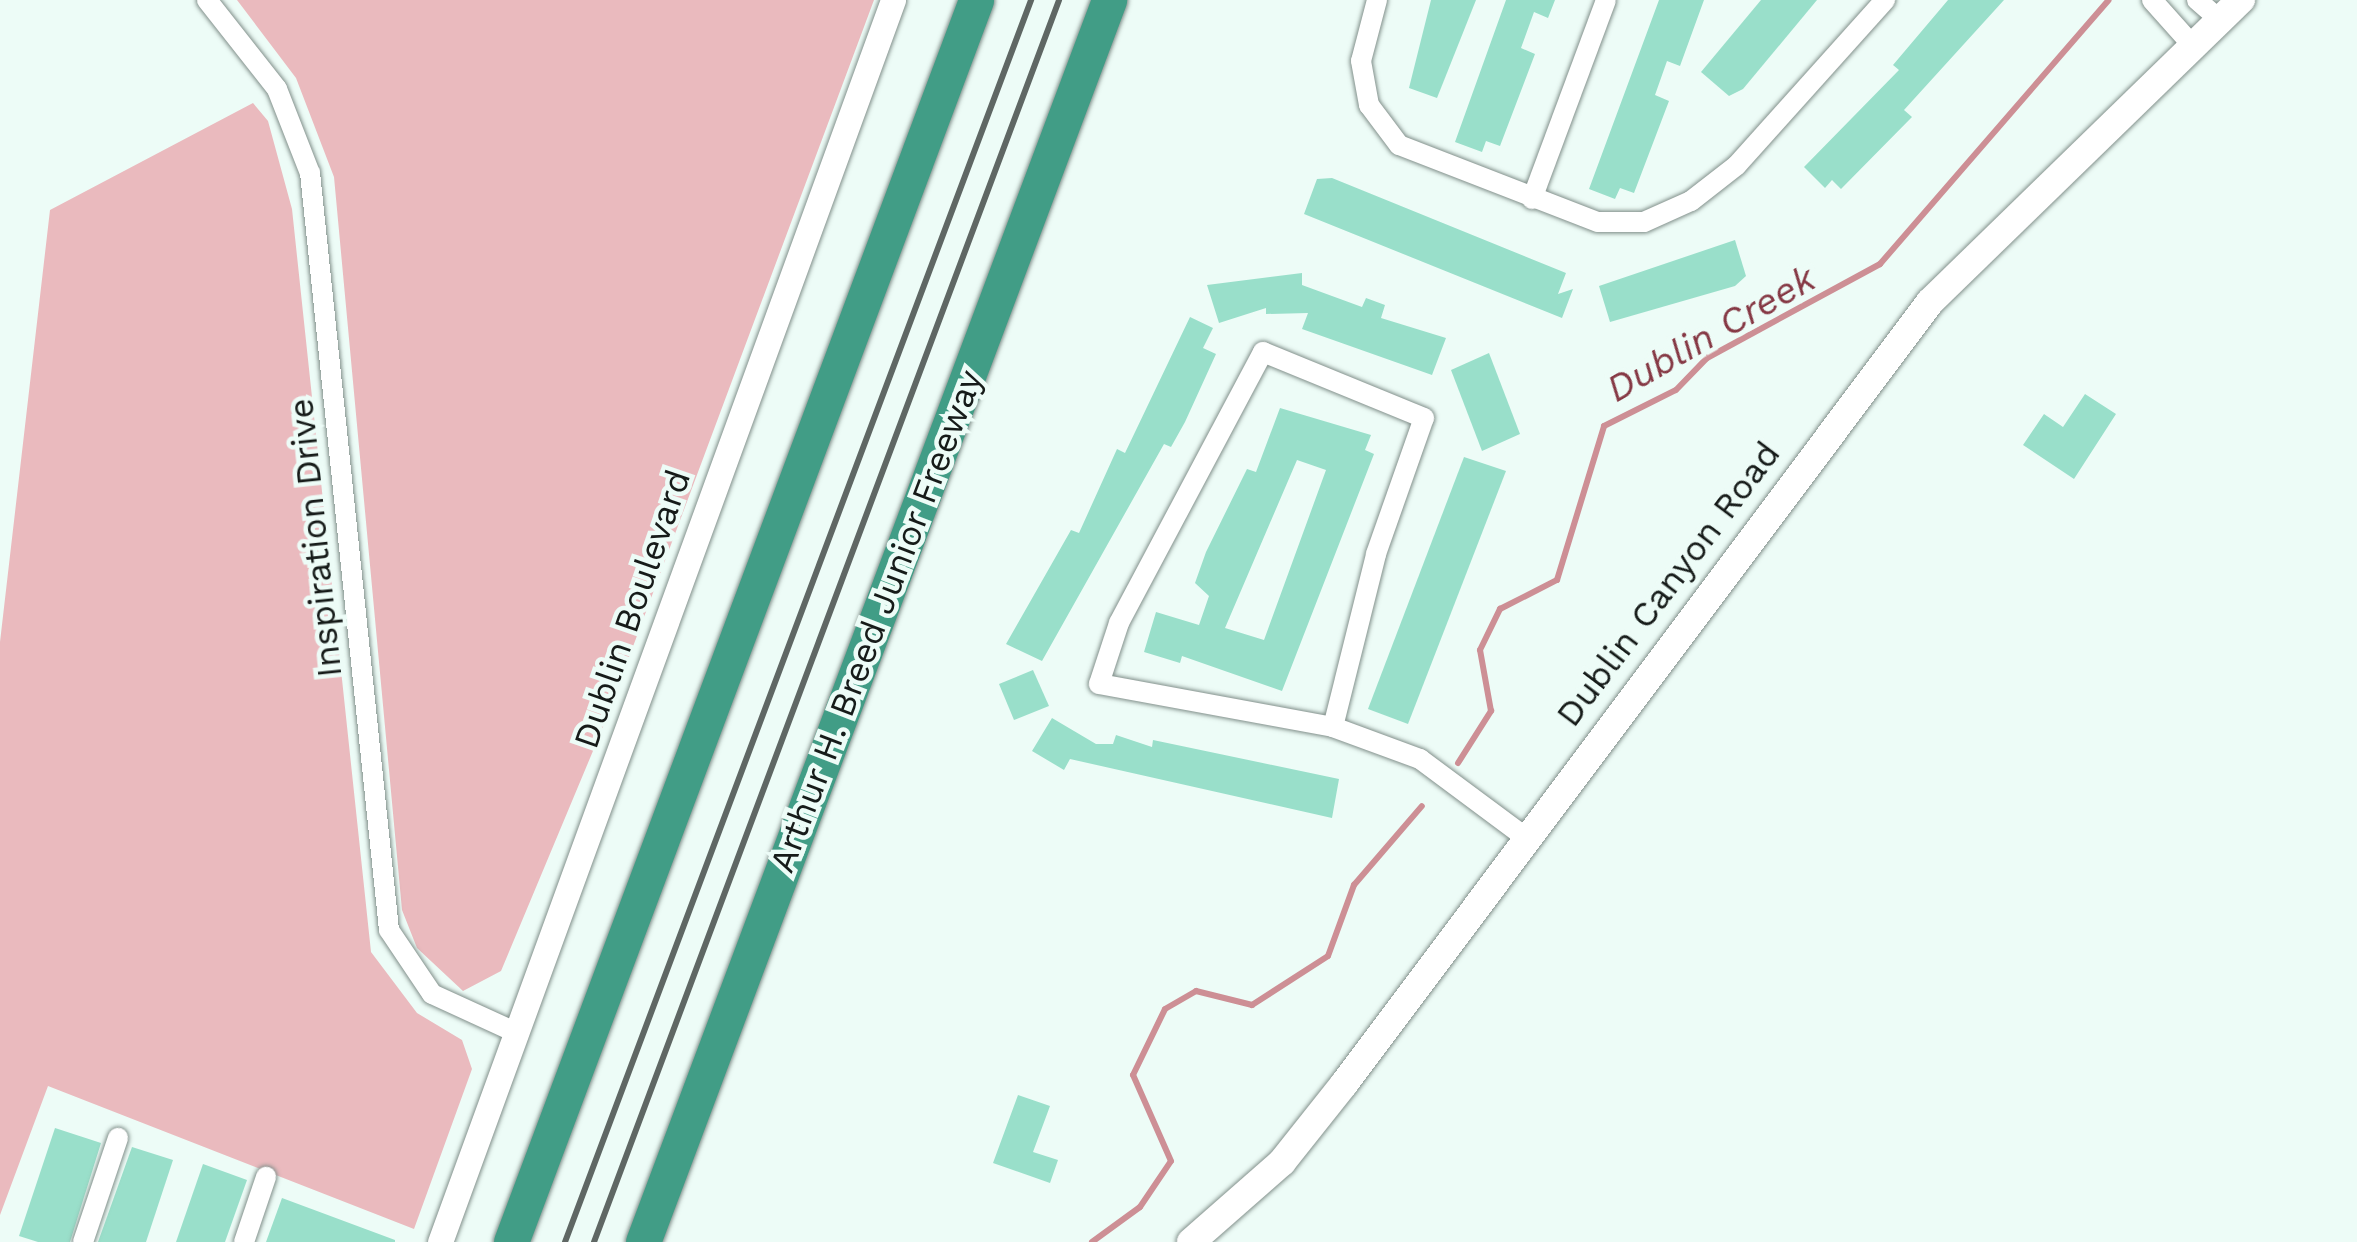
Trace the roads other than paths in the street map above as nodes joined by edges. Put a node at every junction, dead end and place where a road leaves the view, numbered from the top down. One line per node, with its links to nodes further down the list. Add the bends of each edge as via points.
1 (208, 0): 16 (street, Inspiration Drive, via 277,88 310,173 389,930 432,994)
2 (893, 0): 16 (street, Dublin Boulevard)
3 (976, 0): 22 (highway)
4 (1108, 0): 23 (highway, Arthur H. Breed Junior Freeway)
5 (1377, 0): 13 (street, via 1361,61 1368,106 1399,144)
6 (1606, 0): 13 (street)
7 (1885, 0): 13 (street, via 1737,165 1691,201 1644,222 1598,222)
8 (2152, 0): 12 (street)
9 (2197, 0): 11 (street)
10 (2241, 0): 11 (main road, Dublin Canyon Road)
11 (2221, 21): 12 (main road, Dublin Canyon Road)
12 (2194, 47): 15 (main road, Dublin Canyon Road, via 1930,302)
13 (1532, 199)
14 (1332, 727): 14 (street, via 1099,684 1119,623 1264,352 1424,418 1376,554); 15 (street, via 1420,759)
15 (1525, 836): 24 (main road, Dublin Canyon Road, via 1282,1162)
16 (515, 1032): 21 (street, Dublin Boulevard)
17 (118, 1138): 19 (street)
18 (266, 1177): 20 (street)
19 (84, 1242)
20 (244, 1242)
21 (440, 1242)
22 (512, 1242)
23 (644, 1242)
24 (1191, 1242)

